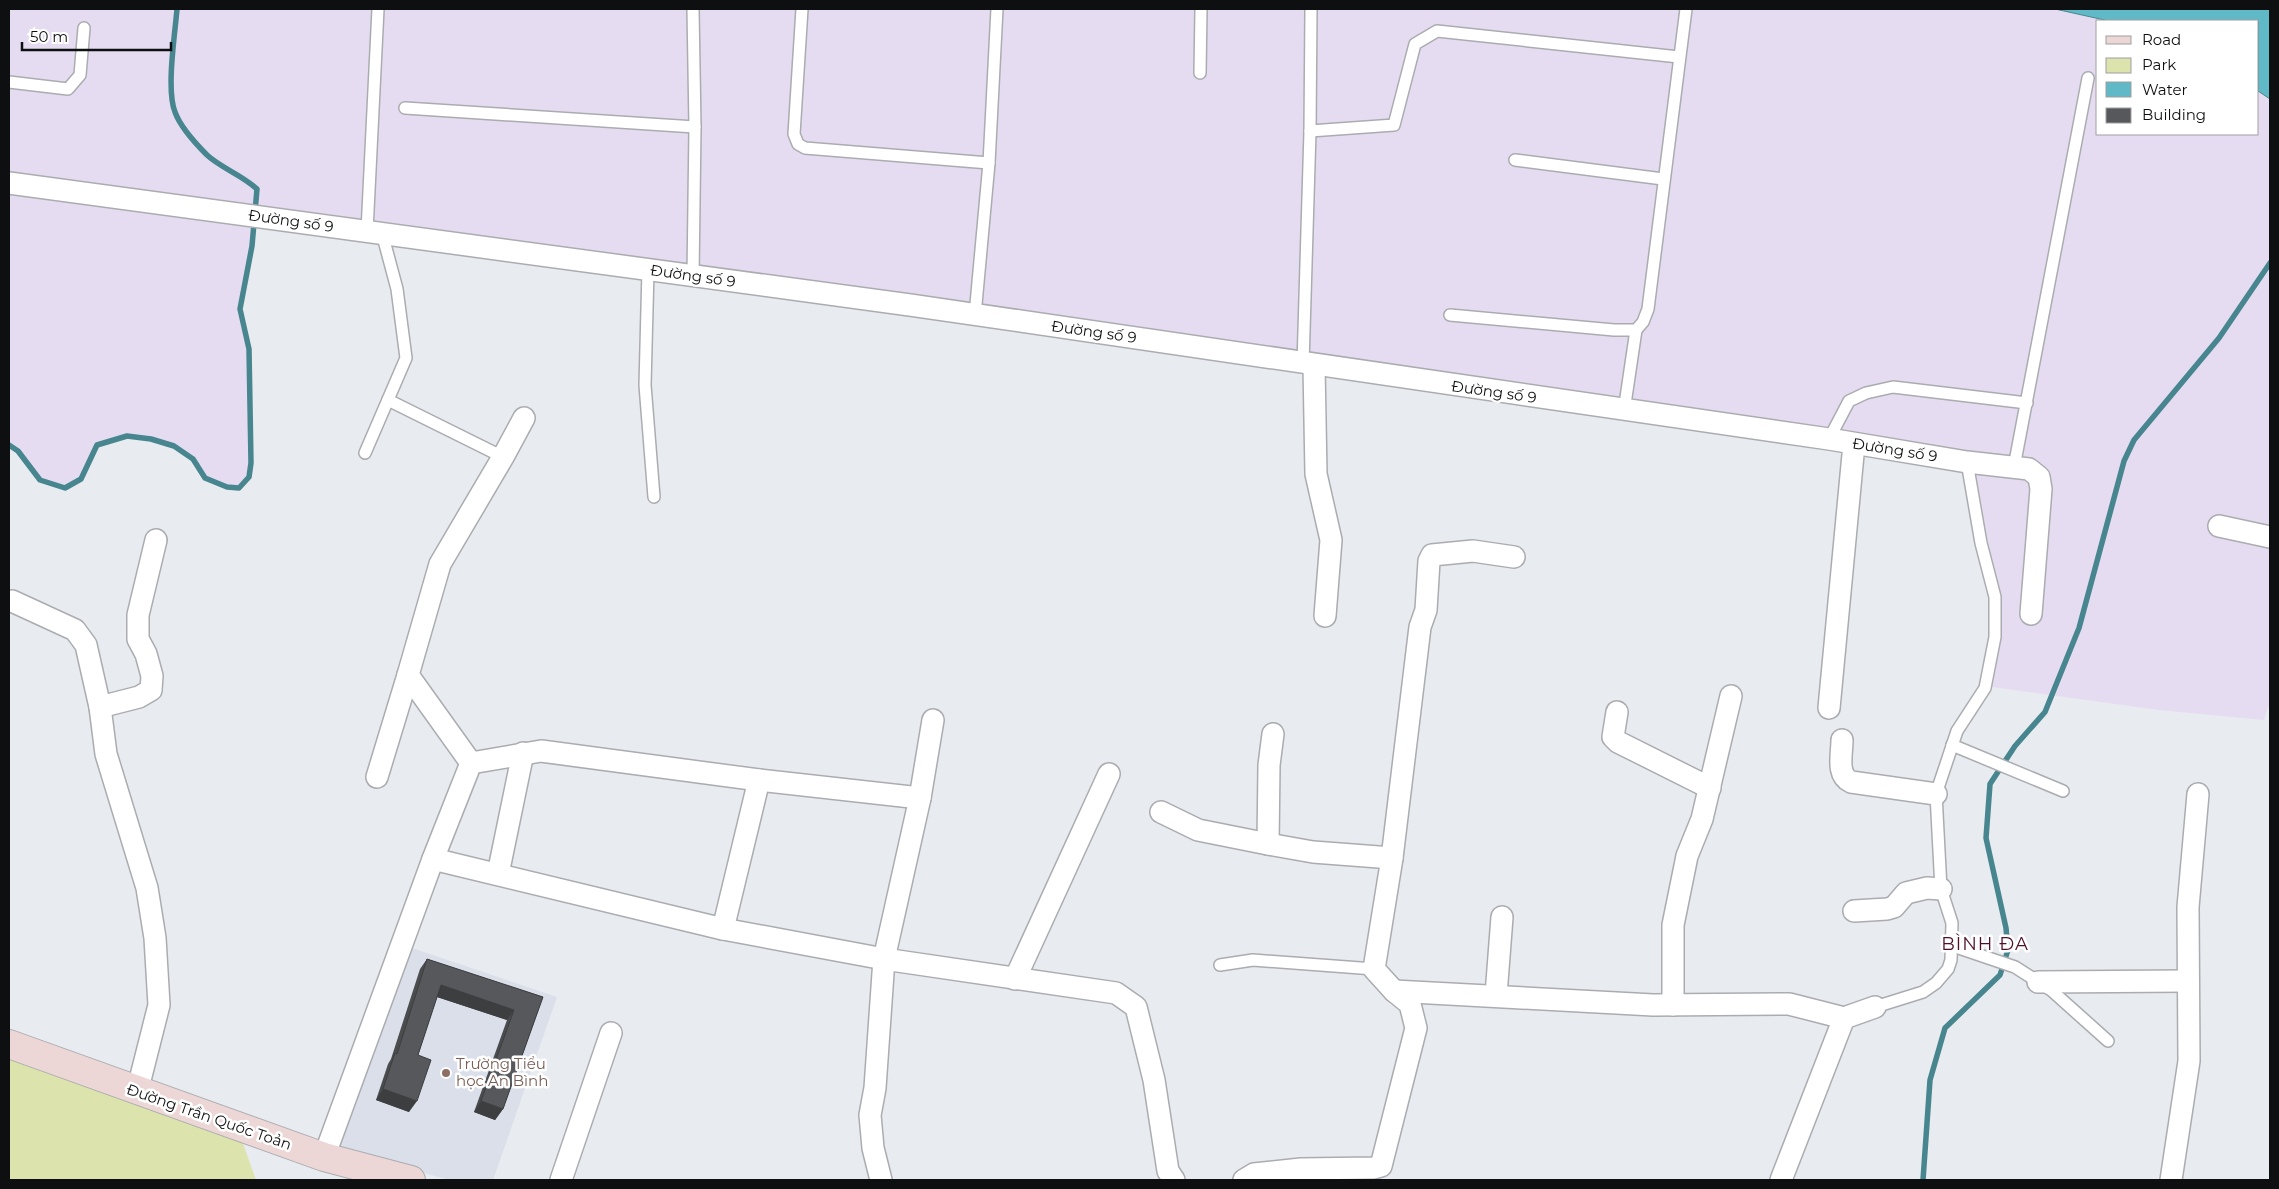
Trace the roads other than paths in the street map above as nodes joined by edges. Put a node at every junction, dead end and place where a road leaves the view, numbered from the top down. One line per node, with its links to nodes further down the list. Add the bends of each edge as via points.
1 (378, 9): 20 (lane)
2 (692, 9): 14 (lane)
3 (802, 9): 17 (lane, via 794,134 798,144 805,148)
4 (997, 9): 17 (lane)
5 (1201, 9): 10 (lane)
6 (1311, 9): 15 (lane)
7 (1686, 9): 9 (lane)
8 (84, 28): 12 (lane, via 80,75 68,89)
9 (1679, 57): 15 (lane, via 1436,31 1415,44 1394,125); 18 (lane)
10 (1200, 73)
11 (2088, 78): 28 (lane)
12 (9, 82)
13 (405, 108): 14 (lane)
14 (695, 127): 22 (lane)
15 (1310, 131): 26 (lane)
16 (1516, 160): 18 (lane)
17 (989, 163): 23 (lane)
18 (1663, 180): 25 (lane, via 1648,309)
19 (9, 183): 20 (street, Đường số 9)
20 (374, 232): 21 (street, Đường số 9); 27 (lane, via 397,289 406,358)
21 (648, 270): 22 (street, Đường số 9); 37 (lane, via 645,385)
22 (694, 276): 23 (street, Đường số 9)
23 (975, 315): 26 (street, Đường số 9)
24 (1450, 316): 25 (lane)
25 (1636, 330): 29 (lane)
26 (1309, 365): 29 (street, Đường số 9); 44 (street, via 1316,474 1331,540)
27 (388, 400): 33 (lane); 34 (lane)
28 (2027, 403): 31 (lane, via 1893,388 1866,393 1849,401); 36 (lane)
29 (1624, 411): 31 (street, Đường số 9)
30 (524, 418): 34 (street)
31 (1829, 439): 32 (street, Đường số 9)
32 (1854, 444): 35 (street, Đường số 9); 48 (street)
33 (365, 453)
34 (504, 457): 45 (street, via 440,564)
35 (1967, 462): 36 (street, Đường số 9); 53 (lane, via 1981,543 1995,598 1995,637 1984,688)
36 (2014, 467): 43 (street, Đường số 9, via 2029,469 2039,477 2041,489)
37 (654, 497)
38 (2218, 526): 39 (street)
39 (2270, 537)
40 (156, 540): 47 (street, via 138,615 138,639 152,676 151,690 139,697)
41 (1514, 557): 66 (street, via 1473,551 1432,555 1429,561 1426,610 1420,627)
42 (12, 601): 47 (street, via 82,636)
43 (2030, 614)
44 (1325, 616)
45 (408, 674): 55 (street); 57 (street)
46 (1731, 696): 59 (street)
47 (100, 707): 88 (street, via 106,754 147,888 155,938 159,1005)
48 (1829, 708)
49 (1617, 712): 59 (street, via 1613,737 1618,742)
50 (933, 720): 63 (street)
51 (1273, 734): 65 (street, via 1269,765)
52 (1842, 740): 61 (street, via 1842,775 1845,780)
53 (1952, 745): 60 (lane); 61 (lane)
54 (523, 753): 55 (street); 58 (street, via 541,751); 68 (street)
55 (471, 763): 67 (street)
56 (1109, 774): 77 (street)
57 (377, 777)
58 (759, 780): 63 (street); 72 (street)
59 (1710, 788): 82 (street, via 1687,856 1673,925)
60 (2063, 791)
61 (1936, 794): 69 (lane)
62 (2198, 794): 78 (street, via 2188,907)
63 (920, 798): 74 (street)
64 (1161, 812): 65 (street, via 1198,830)
65 (1268, 844): 66 (street, via 1313,852)
66 (1392, 858): 76 (street)
67 (433, 859): 68 (street); 89 (street)
68 (498, 874): 72 (street)
69 (1941, 889): 70 (street, via 1927,888 1906,893 1894,907 1887,909); 73 (lane, via 1952,923)
70 (1854, 911)
71 (1502, 917): 81 (street)
72 (723, 929): 74 (street)
73 (1952, 946): 79 (lane, via 2015,967); 83 (lane, via 1948,968 1936,983 1923,992)
74 (884, 959): 77 (street); 92 (street, via 875,1088 870,1115 873,1148)
75 (1220, 965): 76 (lane, via 1253,960)
76 (1374, 969): 80 (street)
77 (1015, 980): 93 (street, via 1116,993 1136,1007 1154,1080 1168,1171)
78 (2188, 981): 79 (street); 96 (street, via 2189,1061)
79 (2038, 982): 86 (lane)
80 (1394, 991): 81 (street); 94 (street, via 1410,1004 1416,1028 1381,1166 1301,1169 1254,1174)
81 (1496, 995): 82 (street)
82 (1672, 1005): 84 (street, via 1789,1004)
83 (1876, 1007): 84 (street)
84 (1844, 1018): 95 (street)
85 (612, 1033): 91 (street)
86 (2108, 1041)
87 (9, 1044): 88 (main road, Đường Trần Quốc Toản)
88 (137, 1092): 89 (main road, Đường Trần Quốc Toản)
89 (324, 1157): 90 (main road, Đường Trần Quốc Toản)
90 (411, 1180)
91 (561, 1180)
92 (881, 1180)
93 (1174, 1180)
94 (1244, 1180)
95 (1781, 1180)
96 (2171, 1180)

